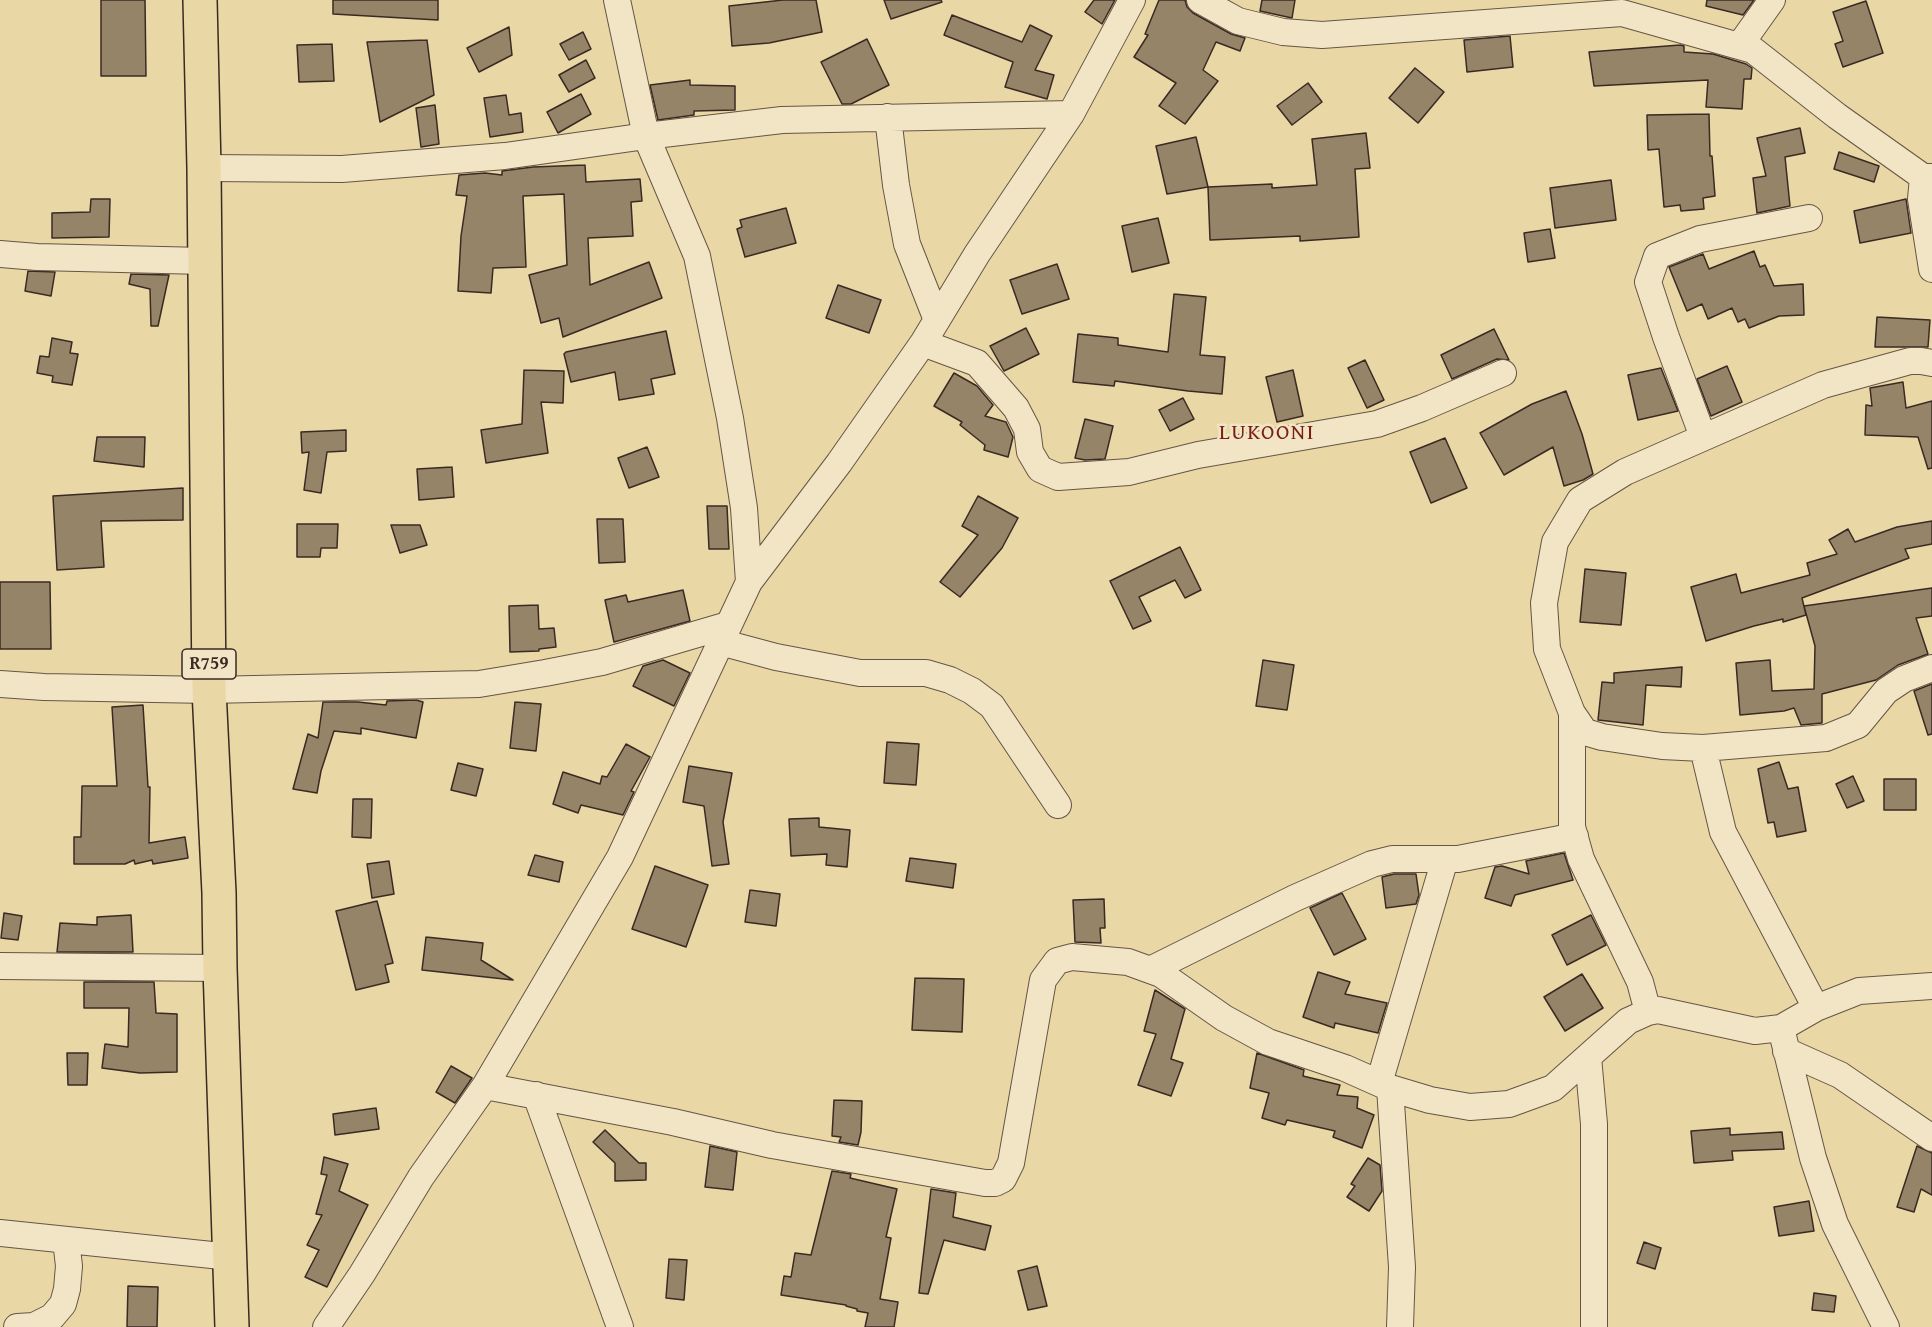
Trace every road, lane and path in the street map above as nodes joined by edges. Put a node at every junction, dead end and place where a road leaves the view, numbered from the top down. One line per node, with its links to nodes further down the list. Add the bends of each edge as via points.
1 (200, 0): 10 (main road, R759)
2 (617, 0): 9 (street)
3 (1132, 0): 7 (street)
4 (1200, 0): 6 (street, via 1238,21 1283,32 1322,35 1622,13)
5 (1772, 0): 6 (street)
6 (1740, 45): 11 (street, via 1753,50 1838,116)
7 (1071, 114): 8 (street); 16 (street, via 1025,179)
8 (888, 117): 9 (street, via 782,120); 16 (street, via 907,244)
9 (646, 136): 10 (street, via 505,156 342,169); 21 (street, via 697,256 732,429 744,508)
10 (204, 168): 14 (main road, R759)
11 (1928, 177): 15 (street, via 1921,199)
12 (1809, 218): 20 (street, via 1700,239 1657,256 1648,282)
13 (0, 254): 14 (street)
14 (204, 261): 25 (main road, R759)
15 (1932, 269)
16 (937, 320): 17 (street)
17 (923, 343): 19 (street, via 977,363 1016,408 1027,429 1030,452 1040,469 1058,477 1129,472 1198,455 1377,424); 21 (street)
18 (1932, 363): 20 (street, via 1910,361 1823,386)
19 (1503, 373)
20 (1702, 436): 26 (street, via 1625,472 1580,500 1555,542 1544,603 1547,649)
21 (749, 582): 22 (street)
22 (724, 634): 25 (street, via 545,674 479,684); 28 (street, via 776,657 860,673 926,673 972,691 992,706); 39 (street, via 620,857)
23 (1932, 668): 27 (street, via 1886,691 1858,725 1826,738)
24 (0, 684): 25 (street)
25 (209, 690): 32 (main road, R759)
26 (1572, 713): 27 (street, via 1585,732 1602,737); 29 (street)
27 (1703, 748): 35 (street, via 1723,832)
28 (1058, 805)
29 (1575, 836): 30 (street); 36 (street, via 1581,859 1640,982)
30 (1445, 859): 33 (street, via 1392,859 1372,864); 40 (street)
31 (0, 966): 32 (street)
32 (220, 968): 45 (main road, R759)
33 (1150, 970): 40 (street, via 1268,1042); 41 (street, via 1128,962 1072,957 1049,969 1042,980 1011,1163 1003,1179 995,1183 772,1145)
34 (1932, 986): 35 (street, via 1859,991)
35 (1816, 1008): 37 (street)
36 (1648, 1012): 37 (street, via 1658,1010); 38 (street, via 1629,1021)
37 (1783, 1040): 42 (street); 52 (street, via 1813,1158 1835,1224)
38 (1588, 1057): 40 (street, via 1553,1088 1509,1104 1470,1107); 51 (street, via 1594,1124)
39 (485, 1086): 41 (street); 48 (street, via 421,1177)
40 (1384, 1086): 50 (street, via 1402,1267)
41 (536, 1095): 49 (street)
42 (1932, 1138)
43 (0, 1233): 44 (street)
44 (66, 1240): 45 (street); 46 (street, via 69,1266 63,1304 52,1317 34,1326)
45 (231, 1257): 47 (main road, R759)
46 (17, 1327)
47 (232, 1327)
48 (326, 1327)
49 (620, 1327)
50 (1400, 1327)
51 (1594, 1327)
52 (1886, 1327)

